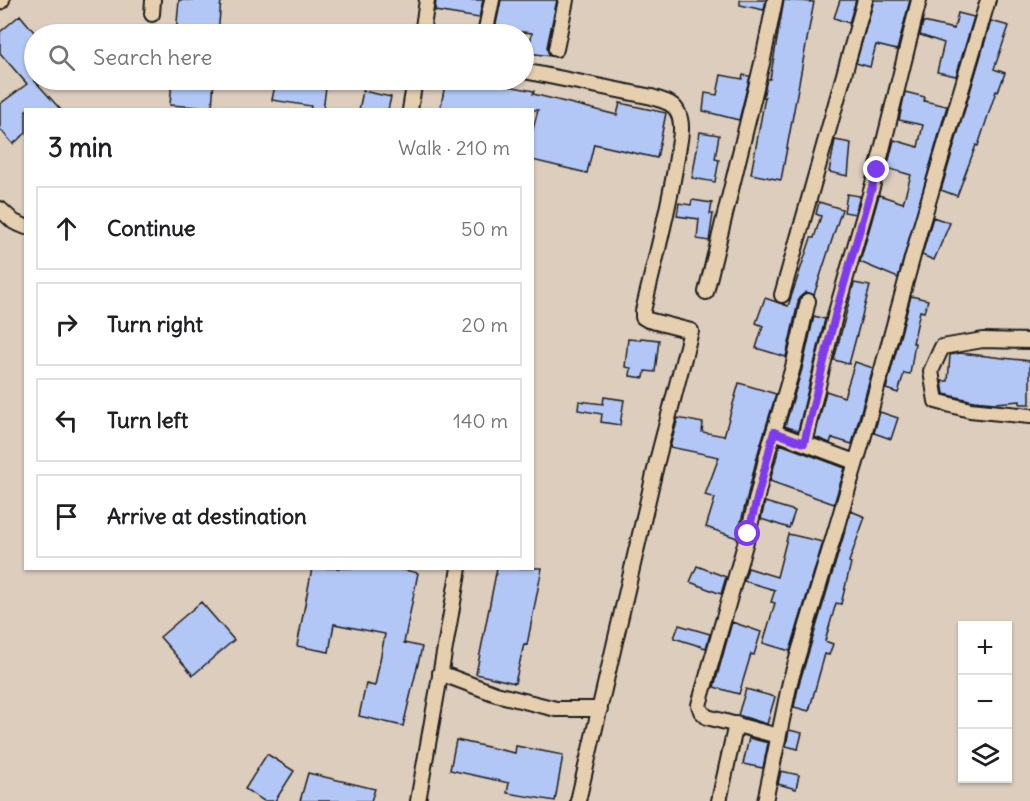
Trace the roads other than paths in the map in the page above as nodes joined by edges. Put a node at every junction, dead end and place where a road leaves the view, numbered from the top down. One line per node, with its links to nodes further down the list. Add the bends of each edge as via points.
1 (426, 0): 8 (street)
2 (492, 0): 9 (street)
3 (566, 0): 10 (street)
4 (775, 0): 16 (street)
5 (865, 0): 17 (street)
6 (918, 0): 22 (street)
7 (988, 0): 23 (street)
8 (423, 24)
9 (487, 24)
10 (556, 49)
11 (534, 73): 26 (street, via 652,97 669,103 680,116 667,215 643,317 692,331 657,461)
12 (413, 90): 13 (street)
13 (410, 108)
14 (0, 209): 15 (street)
15 (24, 226)
16 (706, 291)
17 (782, 295)
18 (808, 301): 21 (street)
19 (1030, 341): 20 (street, via 983,340 942,347 931,371 936,401 970,410)
20 (1030, 416)
21 (774, 432): 22 (street); 27 (street, via 699,705 706,717)
22 (804, 443): 23 (street)
23 (855, 462): 28 (street, via 790,682)
24 (454, 570): 25 (street)
25 (440, 673): 26 (street, via 496,694 556,709); 29 (street)
26 (600, 709): 30 (street)
27 (736, 724): 28 (street); 31 (street)
28 (778, 736): 32 (street)
29 (418, 801)
30 (578, 801)
31 (719, 801)
32 (765, 801)

